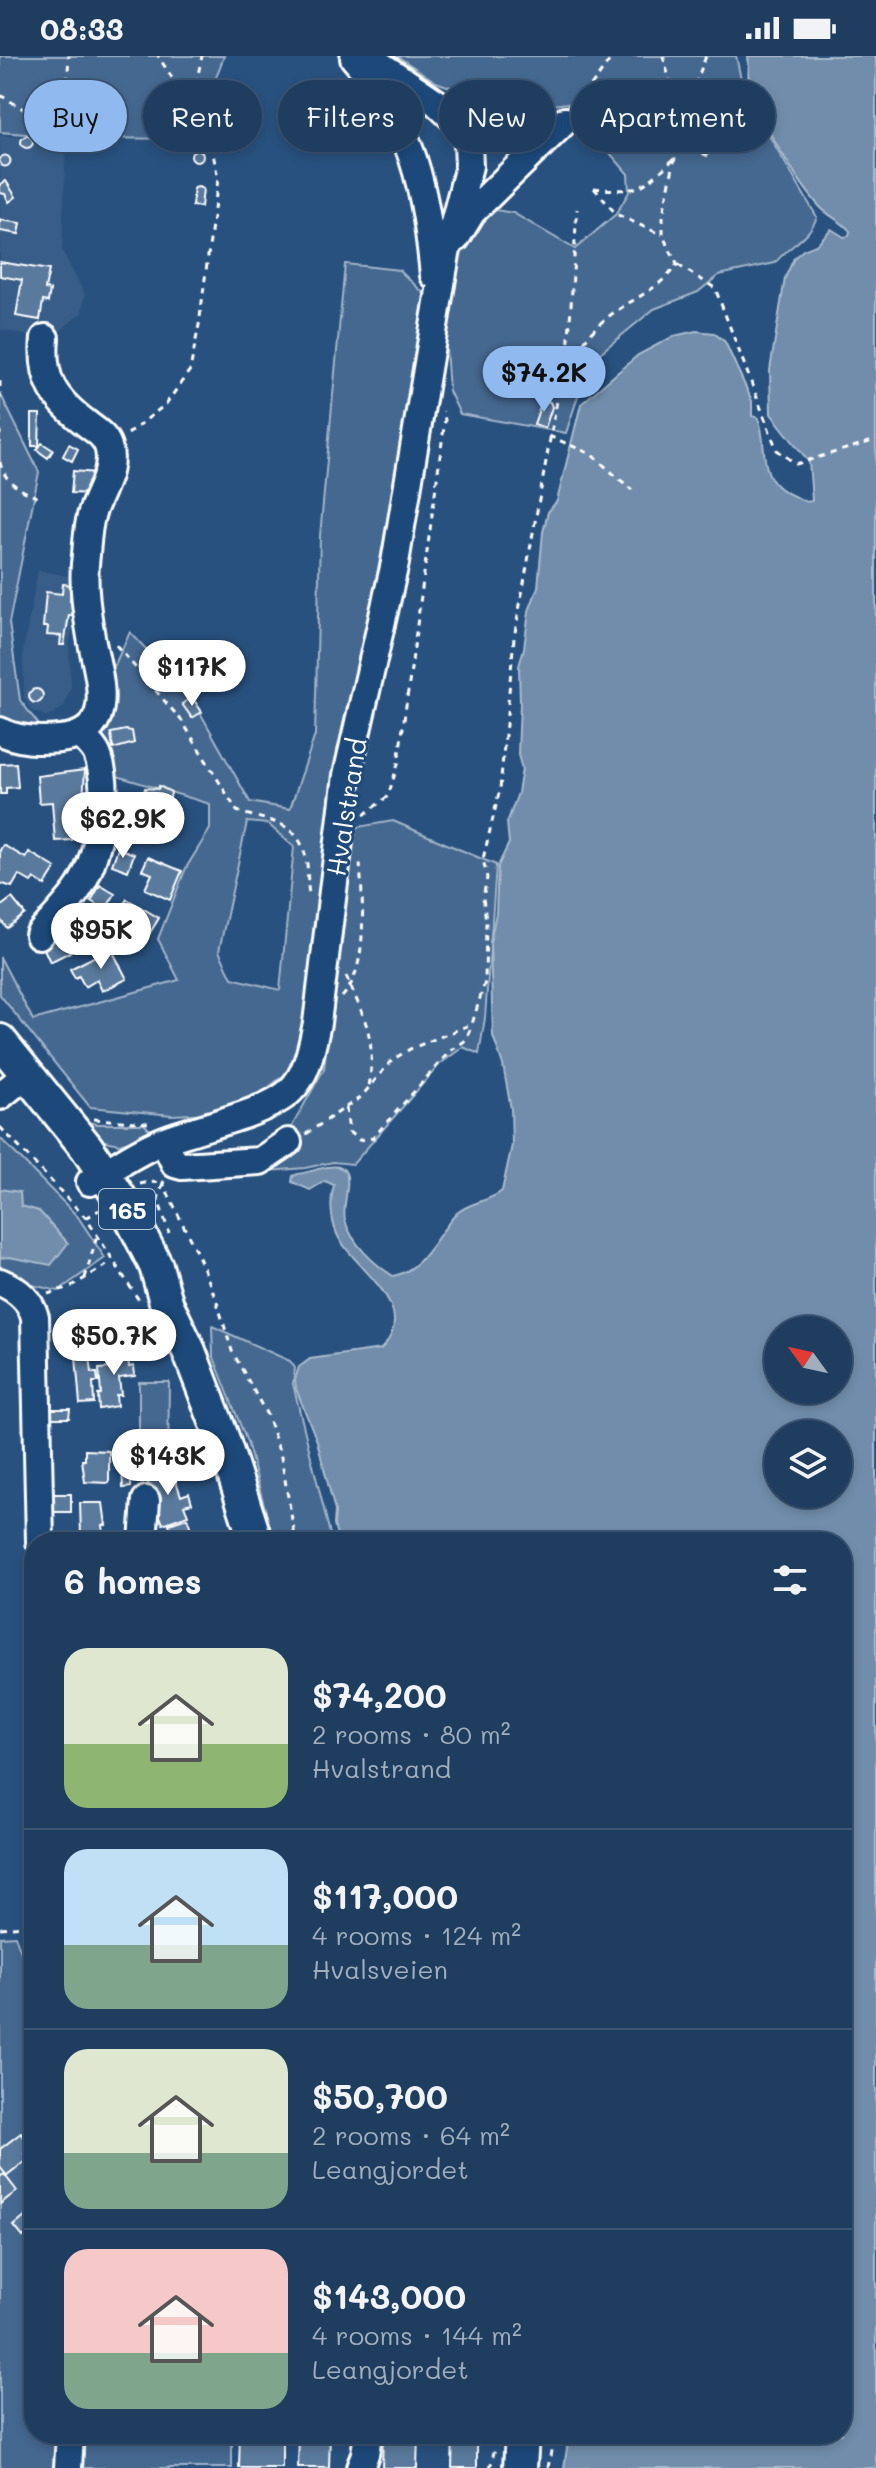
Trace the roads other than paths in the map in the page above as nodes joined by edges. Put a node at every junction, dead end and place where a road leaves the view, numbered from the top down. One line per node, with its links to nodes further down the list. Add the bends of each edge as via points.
1 (352, 56): 5 (street, via 375,82 409,142 427,211)
2 (367, 56): 4 (street, via 437,103 458,123 468,143 469,166)
3 (565, 121): 4 (street, via 472,212)
4 (446, 254): 5 (street)
5 (437, 303): 13 (street, Hvalstrand, via 395,563 347,775 317,1023 305,1066 289,1092)
6 (45, 338): 8 (street, via 45,377 55,394 102,435 109,449 85,569 102,701 96,720)
7 (0, 731): 8 (street, via 29,740)
8 (81, 735): 9 (street, via 97,752 102,775 99,835 77,891)
9 (39, 935)
10 (0, 1041): 11 (main road, 165)
11 (9, 1083): 14 (main road, 165)
12 (288, 1142): 13 (street, via 260,1161)
13 (167, 1163): 14 (street, Hvalstrand, via 130,1155)
14 (97, 1188): 19 (main road, 165, via 155,1305 200,1379)
15 (0, 1282): 17 (street, via 26,1298 35,1317)
16 (146, 1500): 18 (street)
17 (40, 1532)
18 (144, 1532)
19 (253, 1532)
20 (69, 2444): 23 (street)
21 (366, 2444): 24 (street)
22 (521, 2444): 25 (main road)
23 (68, 2468)
24 (360, 2468)
25 (520, 2468)

